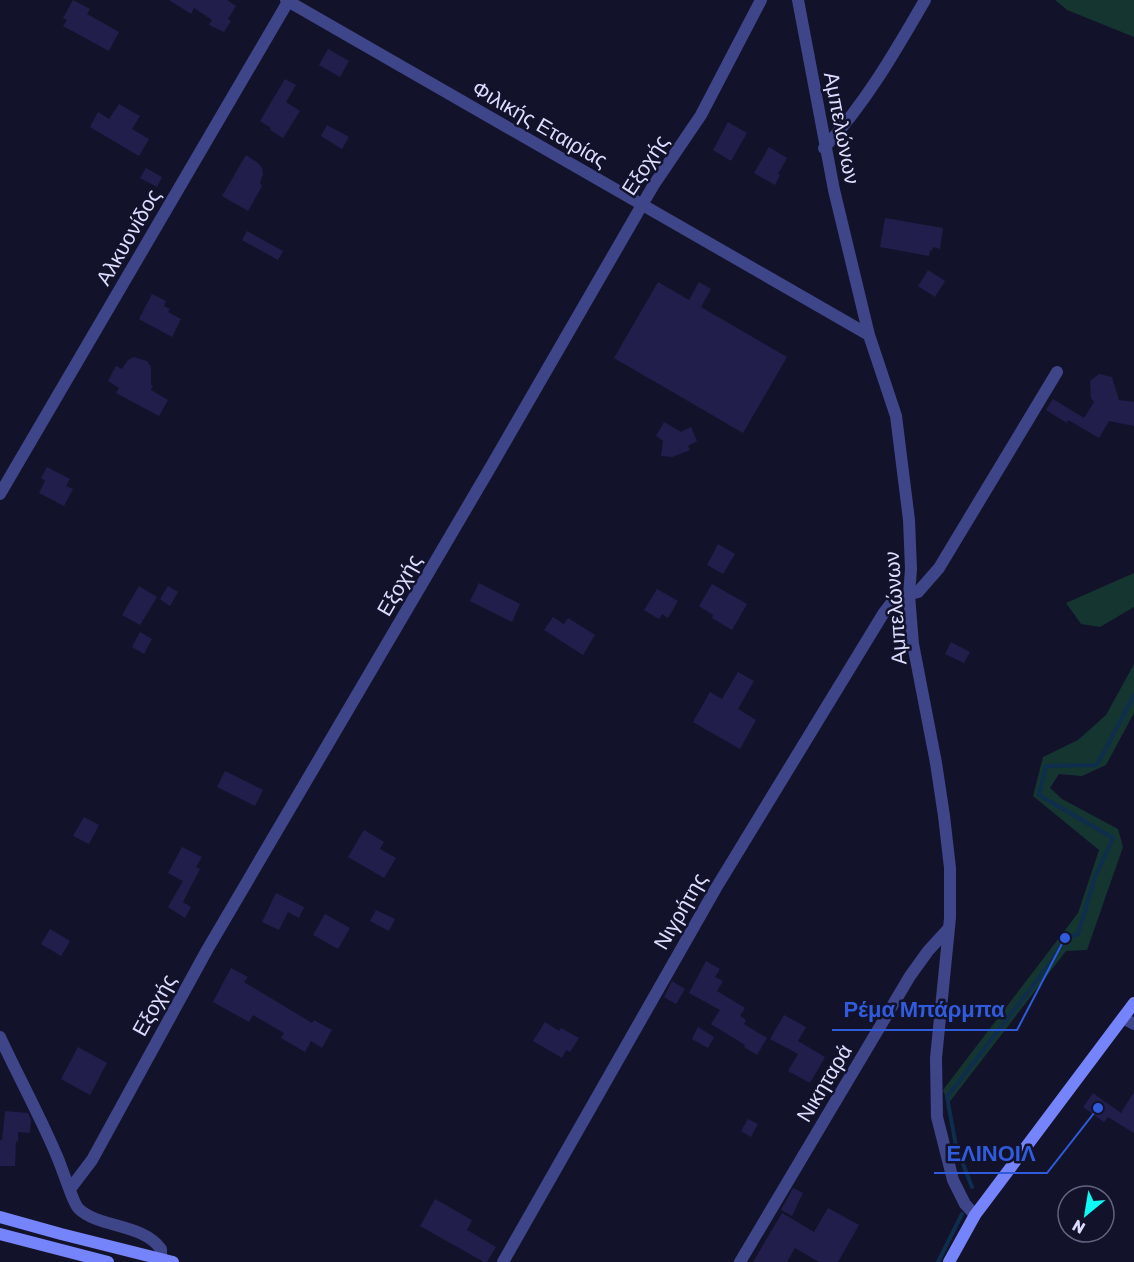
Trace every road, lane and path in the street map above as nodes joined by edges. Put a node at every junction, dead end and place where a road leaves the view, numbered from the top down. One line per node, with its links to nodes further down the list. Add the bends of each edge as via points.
1 (288, 0): 6 (street, Φιλικής Εταιρίας); 9 (street, Αλκυονίδος)
2 (761, 0): 6 (street, Εξοχής, via 701,115)
3 (798, 0): 5 (street, Αμπελώνων)
4 (925, 0): 5 (street, via 867,95)
5 (824, 148): 7 (street, Αμπελώνων)
6 (642, 204): 7 (street, Φιλικής Εταιρίας); 15 (street, Εξοχής, via 201,960 92,1160)
7 (869, 335): 10 (street, Αμπελώνων, via 896,416 909,520)
8 (1056, 372): 10 (street, Νιγρήτης, via 939,568 925,586)
9 (0, 494)
10 (909, 595): 11 (street, Αμπελώνων, via 913,644 944,816 950,868); 21 (street, Νιγρήτης, via 893,601 883,614 716,888)
11 (949, 928): 16 (street, Αμπελώνων, via 936,1058 938,1117 953,1180); 22 (street, Νικηταρά, via 910,976)
12 (1134, 1003): 13 (main road)
13 (1129, 1021): 16 (main road)
14 (0, 1037): 15 (street)
15 (70, 1189): 19 (street, via 80,1210 148,1238 161,1249)
16 (975, 1215): 23 (main road)
17 (0, 1216): 19 (main road)
18 (0, 1234): 20 (main road)
19 (167, 1261)
20 (108, 1262)
21 (503, 1262)
22 (740, 1262)
23 (949, 1262)

